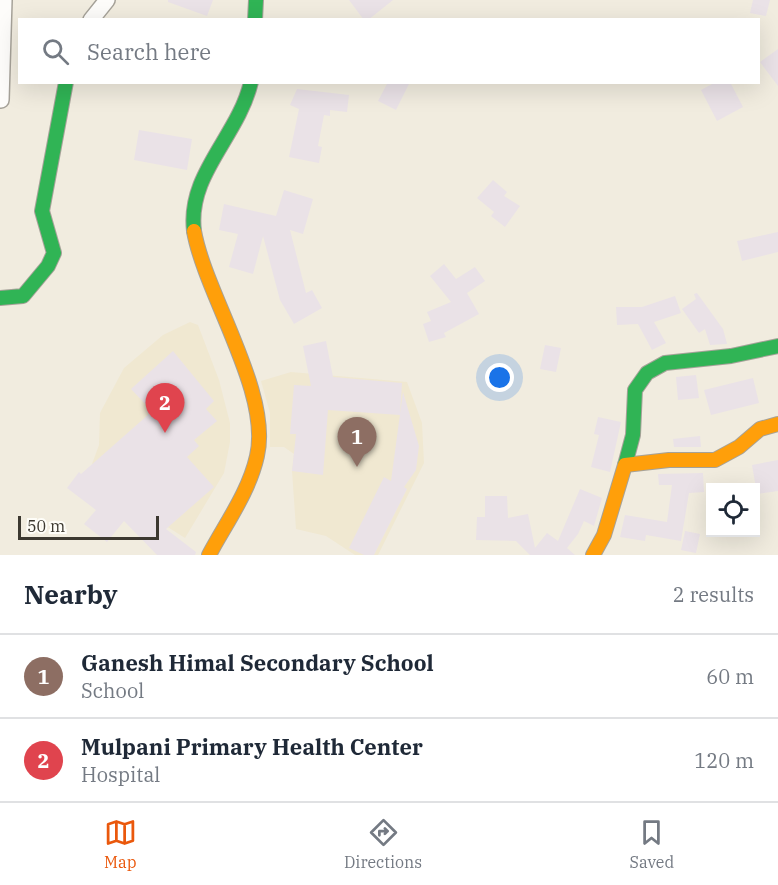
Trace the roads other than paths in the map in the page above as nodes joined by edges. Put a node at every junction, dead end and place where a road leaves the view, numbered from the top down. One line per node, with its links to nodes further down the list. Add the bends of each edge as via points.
1 (4, 0): 8 (street)
2 (107, 0): 4 (street)
3 (255, 0): 5 (street)
4 (93, 18)
5 (255, 18)
6 (66, 84): 9 (street, via 42,211 54,252 48,266 23,296)
7 (250, 84): 13 (street, via 234,132 200,181 194,200 194,238 228,326 253,404 259,438 248,483)
8 (0, 101)
9 (0, 298)
10 (778, 346): 12 (street, via 665,363 647,373 635,390 633,435)
11 (778, 424): 12 (street, via 760,429 715,460)
12 (625, 465): 14 (street, via 604,535)
13 (209, 555)
14 (593, 555)

